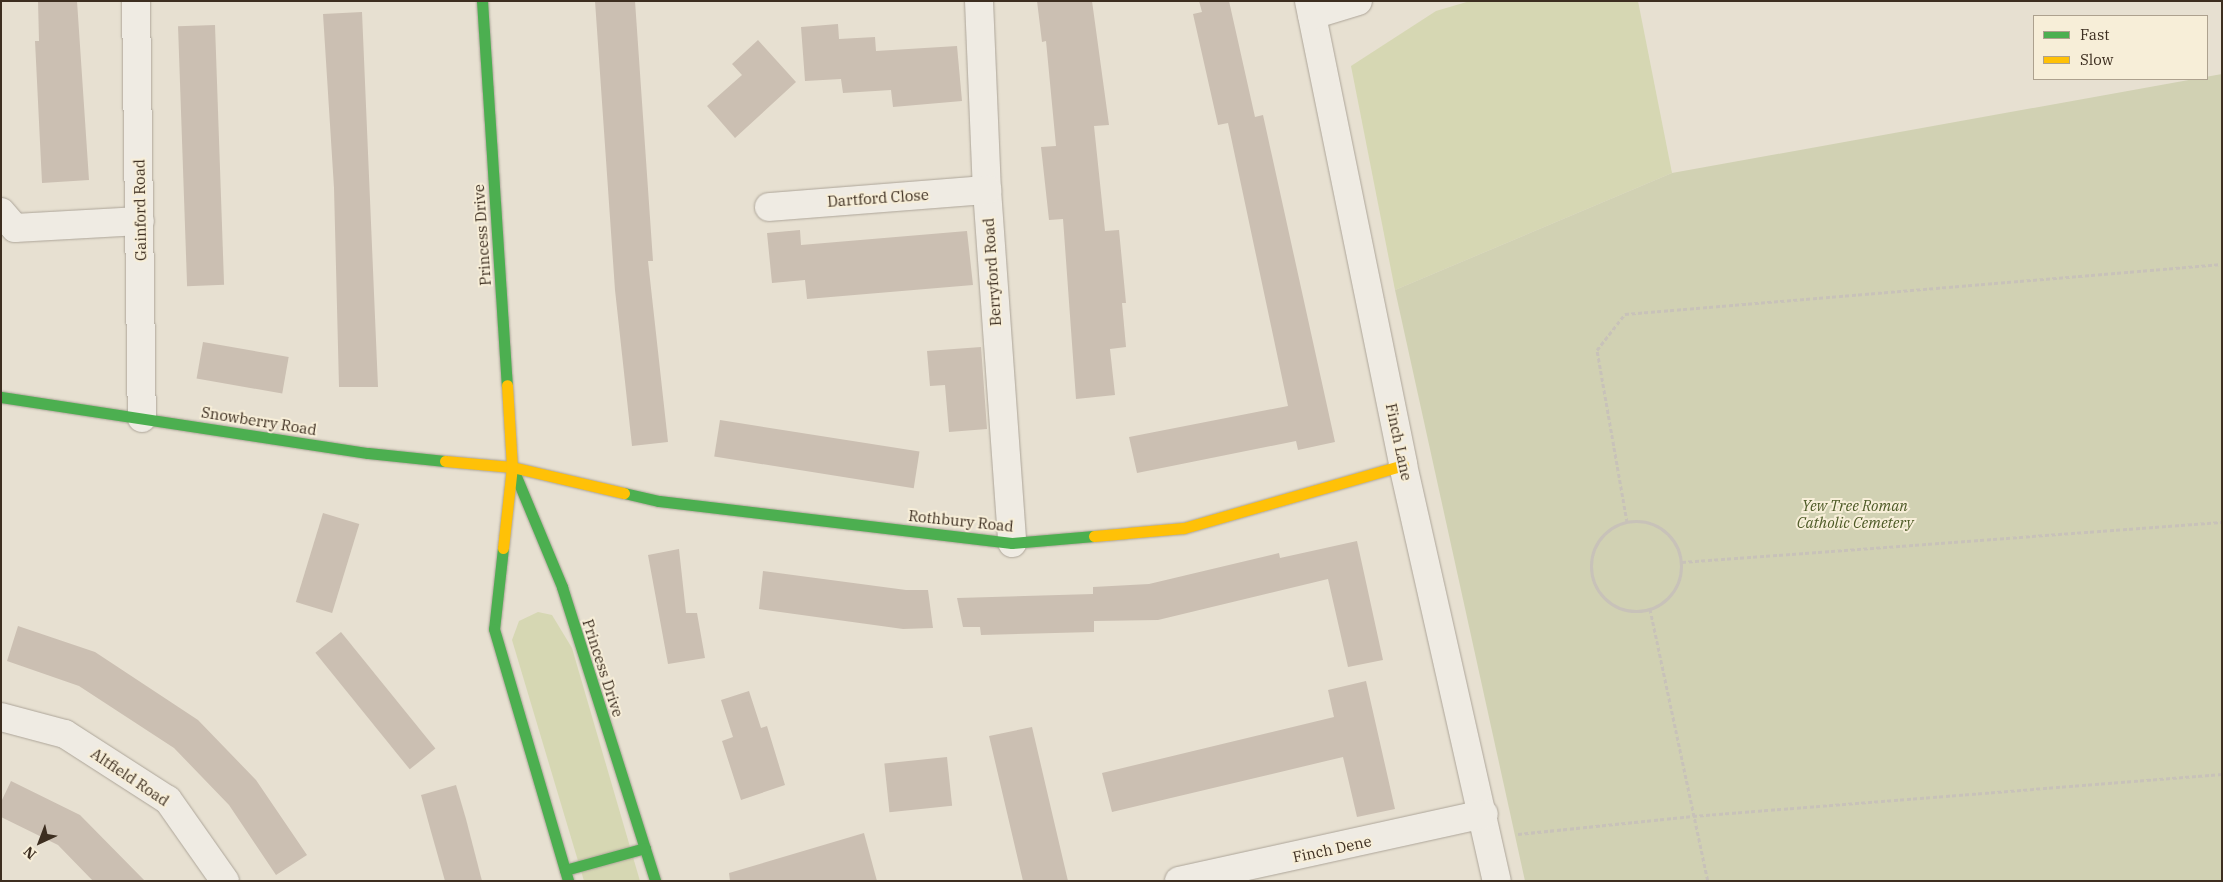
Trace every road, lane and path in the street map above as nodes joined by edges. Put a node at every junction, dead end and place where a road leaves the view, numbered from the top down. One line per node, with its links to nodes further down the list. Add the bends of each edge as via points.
1 (136, 1): 9 (street, Gainford Road)
2 (482, 1): 14 (street, Princess Drive)
3 (979, 1): 6 (street, Berryford Road)
4 (1358, 1): 5 (street)
5 (1310, 8): 13 (street, Finch Lane)
6 (986, 190): 7 (street, Dartford Close); 17 (street, Berryford Road)
7 (769, 207)
8 (1, 212): 9 (street, via 15,228)
9 (140, 221): 12 (street, Gainford Road)
10 (2222, 264): 15 (path, via 1625,314 1596,350)
11 (1, 397): 12 (street, Snowberry Road)
12 (142, 418): 14 (street, Snowberry Road, via 368,454)
13 (1403, 465): 17 (street, Rothbury Road, via 1184,528); 23 (street, Finch Lane)
14 (512, 467): 17 (street, Rothbury Road, via 658,501); 24 (street, Princess Drive, via 562,588); 25 (street, Princess Drive, via 494,629)
15 (1627, 522): 18 (path, via 1648,522 1662,529 1677,546); 19 (path, via 1612,528 1599,540 1592,555 1592,574 1597,589 1613,605 1627,611)
16 (2222, 522): 18 (path)
17 (1012, 543)
18 (1682, 562): 19 (path, via 1679,583 1670,597)
19 (1650, 610): 22 (path)
20 (1, 717): 26 (street, Altfield Road, via 65,734 168,800)
21 (2222, 774): 22 (path)
22 (1693, 816): 23 (path); 30 (path)
23 (1486, 826): 28 (street, Finch Dene); 29 (street, Finch Lane)
24 (645, 848): 25 (street); 27 (street, Princess Drive)
25 (566, 876)
26 (225, 881)
27 (655, 881)
28 (1179, 881)
29 (1497, 881)
30 (1708, 881)

